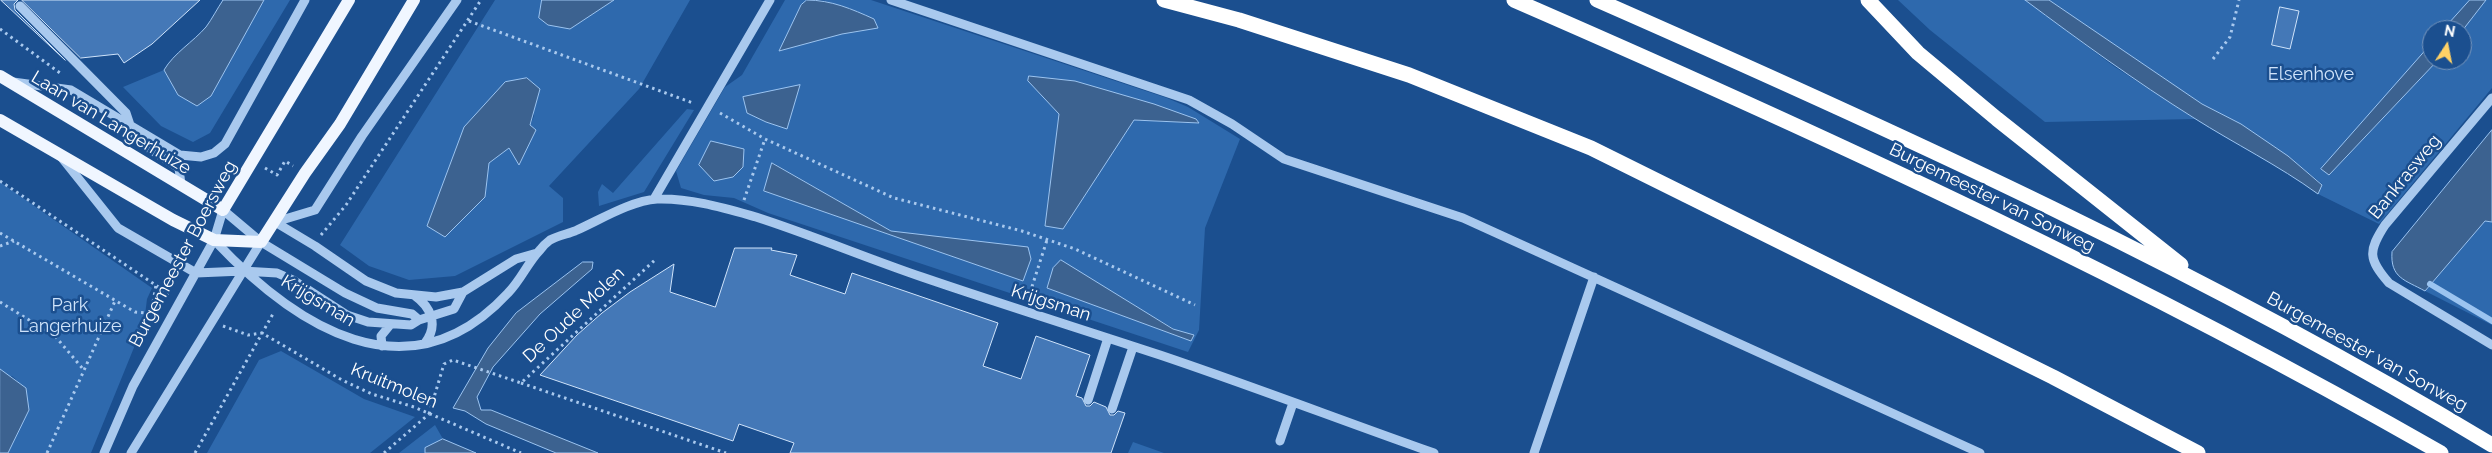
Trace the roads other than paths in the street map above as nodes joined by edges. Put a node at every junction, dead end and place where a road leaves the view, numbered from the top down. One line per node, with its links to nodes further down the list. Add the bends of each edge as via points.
1 (305, 0): 17 (street, Burgemeester Boersweg, via 225,144)
2 (350, 0): 20 (main road, Burgemeester Boersweg)
3 (414, 0): 21 (main road, via 340,124)
4 (457, 0): 21 (street, via 315,210)
5 (770, 0): 19 (street, via 706,107 666,184)
6 (891, 0): 27 (street, via 1189,100 1284,159 1463,218)
7 (1164, 0): 49 (highway, via 1239,20 1409,75 1591,148 2053,377)
8 (1514, 0): 50 (highway, Burgemeester van Sonweg, via 1838,144 2149,295)
9 (1597, 0): 28 (highway, Burgemeester van Sonweg, via 1853,114)
10 (1868, 0): 28 (highway, via 1918,52 1990,113)
11 (20, 6): 15 (street, via 116,102 126,113)
12 (4, 78): 15 (street, Laan van Langerhuize, via 71,90); 18 (main road, Laan van Langerhuize)
13 (2492, 98): 36 (street, Bankrasweg, via 2385,225 2374,242 2372,258 2389,283)
14 (0, 120): 16 (main road)
15 (131, 126): 17 (street, Laan van Langerhuize, via 180,154); 18 (street, via 133,134 144,146 179,168)
16 (61, 157): 22 (main road); 26 (street, via 118,228)
17 (202, 157)
18 (180, 185): 20 (main road, Laan van Langerhuize)
19 (654, 199): 24 (street, Krijgsman, via 609,214 550,240); 34 (street, Krijgsman, via 700,202 740,212)
20 (223, 210): 22 (street, Burgemeester Boersweg); 23 (street, Krijgsman)
21 (275, 222): 23 (main road); 30 (street, Krijgsman, via 366,281 396,293)
22 (214, 240): 23 (main road); 25 (street); 26 (street, Burgemeester Boersweg)
23 (262, 242): 25 (street); 32 (street, Krijgsman, via 362,302 392,313 412,314)
24 (537, 253): 29 (street, Krijgsman, via 516,259); 35 (street, Krijgsman, via 509,293 470,326)
25 (243, 271): 26 (street); 33 (street, Krijgsman, via 277,273 347,315); 37 (street, Krijgsman, via 281,301 346,338); 45 (street)
26 (196, 272): 44 (street, Burgemeester Boersweg, via 134,386)
27 (1594, 277): 47 (street); 48 (street)
28 (2206, 284): 43 (highway, Burgemeester van Sonweg, via 2340,356)
29 (463, 292): 30 (street, Krijgsman, via 436,297); 31 (street, Krijgsman, via 454,309)
30 (414, 295): 31 (street, via 422,300)
31 (432, 317): 32 (street, Krijgsman); 35 (street, via 432,331)
32 (419, 320): 33 (street, Krijgsman, via 411,326)
33 (390, 325): 37 (street, via 381,336)
34 (1108, 338): 38 (street, Krijgsman); 39 (street)
35 (425, 343): 37 (street, Krijgsman, via 406,347)
36 (2492, 344)
37 (382, 346)
38 (1133, 347): 40 (street, Krijgsman); 41 (street)
39 (1088, 400)
40 (1293, 403): 42 (street); 46 (street, Krijgsman)
41 (1112, 409)
42 (1280, 441)
43 (2492, 445)
44 (104, 453)
45 (131, 453)
46 (1434, 453)
47 (1534, 453)
48 (1980, 453)
49 (2198, 453)
50 (2441, 453)

